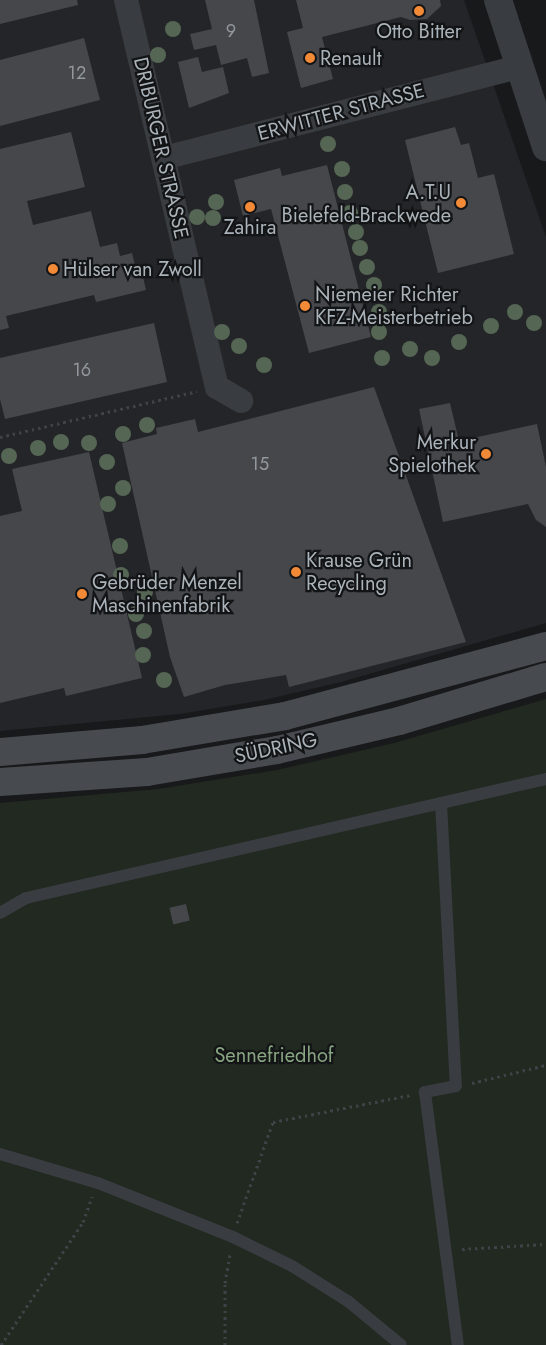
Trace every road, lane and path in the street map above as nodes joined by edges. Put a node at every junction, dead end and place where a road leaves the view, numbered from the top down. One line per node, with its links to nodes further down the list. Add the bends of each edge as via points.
1 (126, 0): 5 (street, DRIBURGER STRASSE)
2 (498, 0): 3 (street)
3 (518, 67): 4 (street); 5 (street, ERWITTER STRASSE)
4 (546, 147)
5 (164, 158): 6 (street, DRIBURGER STRASSE)
6 (217, 386): 7 (street); 8 (path)
7 (241, 401)
8 (0, 437)
9 (546, 646): 11 (main road, SÜDRING, via 285,716 142,740)
10 (546, 677): 13 (main road, SÜDRING, via 399,721 277,750 147,772)
11 (0, 752)
12 (546, 779): 14 (lane)
13 (0, 782)
14 (441, 804): 15 (lane, via 26,898); 17 (lane)
15 (0, 913)
16 (546, 1065): 17 (path)
17 (456, 1086): 18 (lane)
18 (425, 1092): 21 (path, via 274,1122); 23 (lane)
19 (0, 1154): 20 (lane)
20 (98, 1183): 21 (lane); 24 (path, via 83,1222)
21 (232, 1237): 25 (path, via 225,1283); 26 (lane, via 292,1266 350,1302)
22 (546, 1244): 23 (path, via 522,1242)
23 (444, 1250): 27 (lane)
24 (1, 1345)
25 (225, 1345)
26 (401, 1345)
27 (458, 1345)

